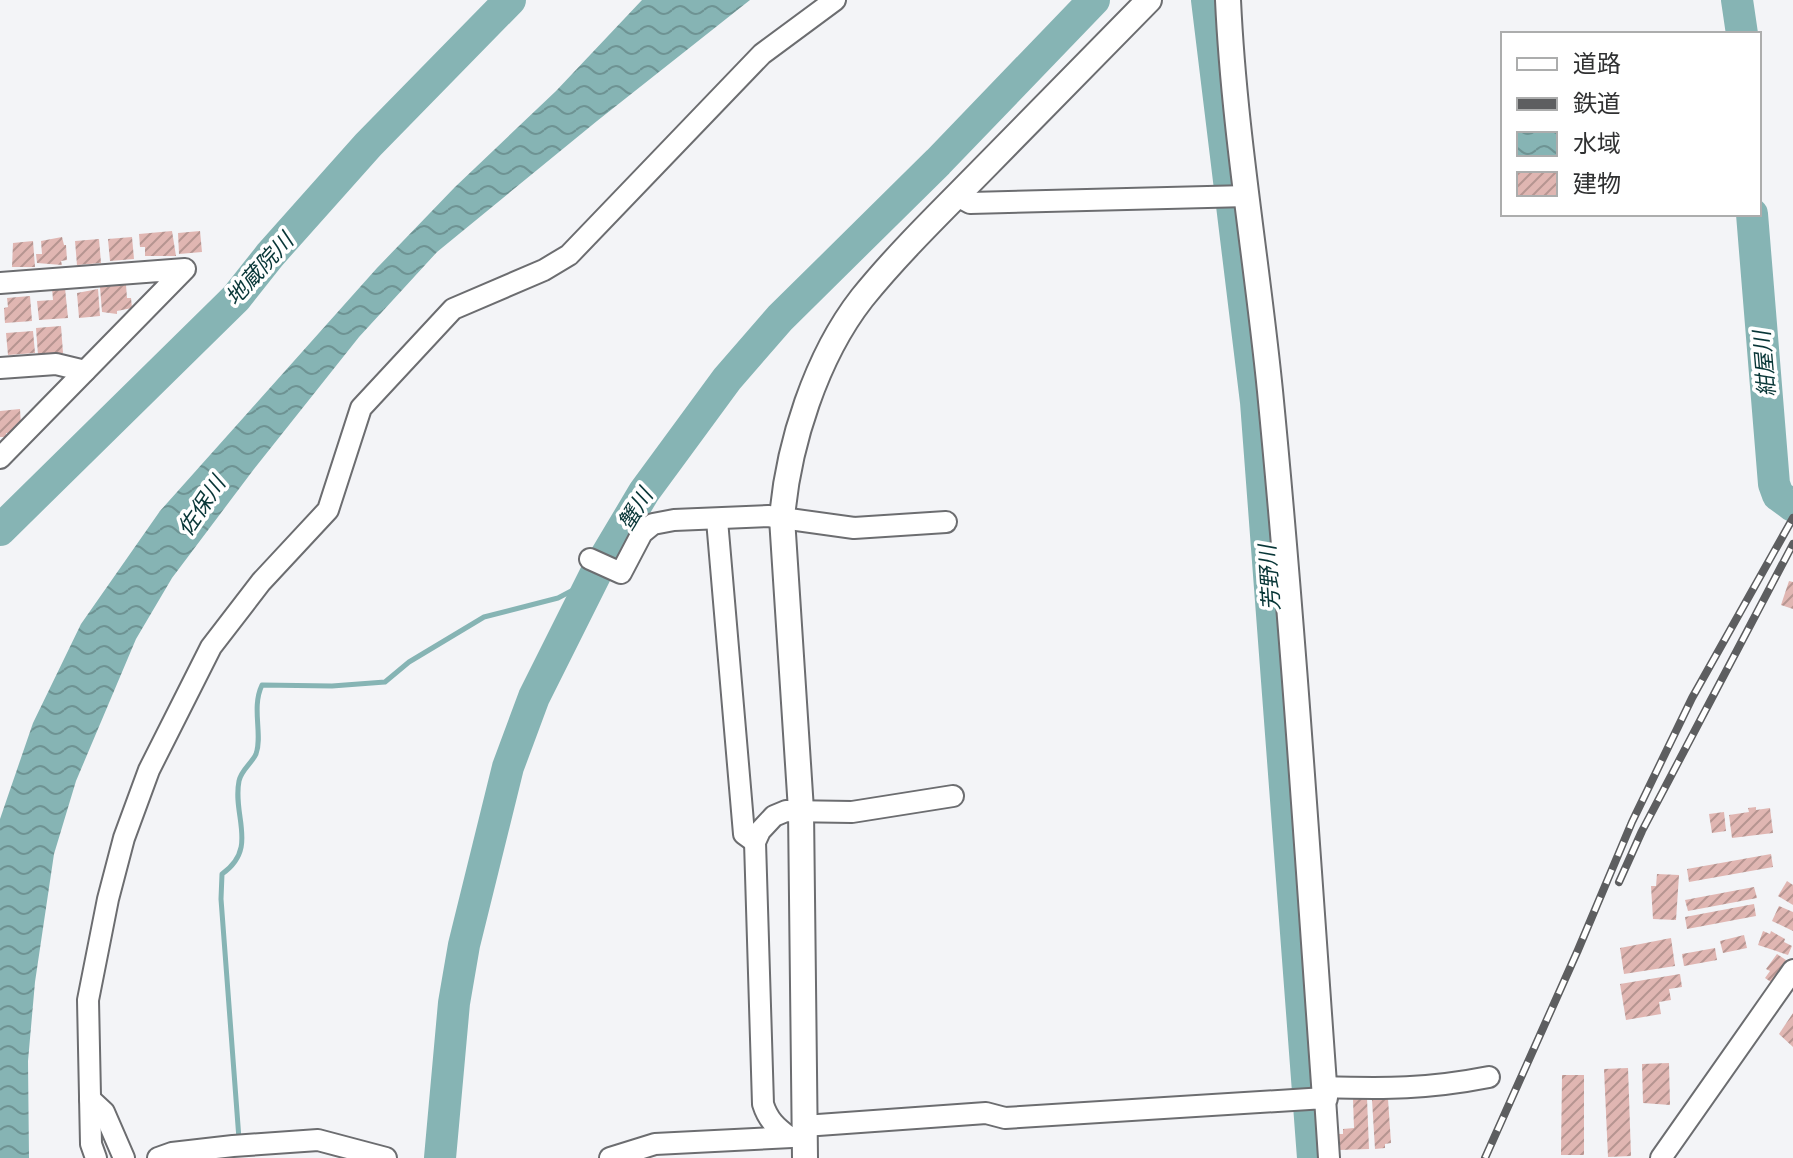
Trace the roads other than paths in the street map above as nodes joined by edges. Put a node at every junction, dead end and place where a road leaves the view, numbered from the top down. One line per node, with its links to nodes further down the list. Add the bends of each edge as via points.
1 (835, 0): 20 (street, via 762,54 569,255 453,309 361,408 328,510 261,582 211,647 149,770 124,838 88,1000)
2 (1149, 0): 4 (street)
3 (1228, 0): 5 (street)
4 (957, 196): 5 (street, via 970,203); 10 (street, via 861,300 825,359 800,421 784,485)
5 (1248, 196): 19 (street, via 1275,445)
6 (0, 283): 8 (street, via 185,269)
7 (0, 368): 8 (street, via 56,364)
8 (85, 371): 9 (street)
9 (1, 455)
10 (782, 518): 11 (street); 12 (street, via 854,528); 15 (street)
11 (717, 520): 13 (street, via 653,524 642,533 621,573); 16 (street, via 744,834)
12 (946, 522)
13 (590, 559)
14 (953, 796): 15 (street, via 852,812)
15 (801, 810): 16 (street, via 774,816); 21 (street)
16 (755, 842): 21 (street, via 763,1104 774,1125)
17 (1793, 970): 28 (street)
18 (1489, 1077): 19 (street, via 1444,1086)
19 (1325, 1092): 21 (street, via 1299,1099 1005,1118 986,1113); 27 (street)
20 (90, 1099): 22 (street); 23 (street, via 104,1112)
21 (801, 1139): 26 (street, via 655,1144)
22 (96, 1158)
23 (124, 1158)
24 (158, 1158): 25 (street, via 318,1140)
25 (386, 1158)
26 (610, 1158)
27 (1329, 1158)
28 (1661, 1158)

